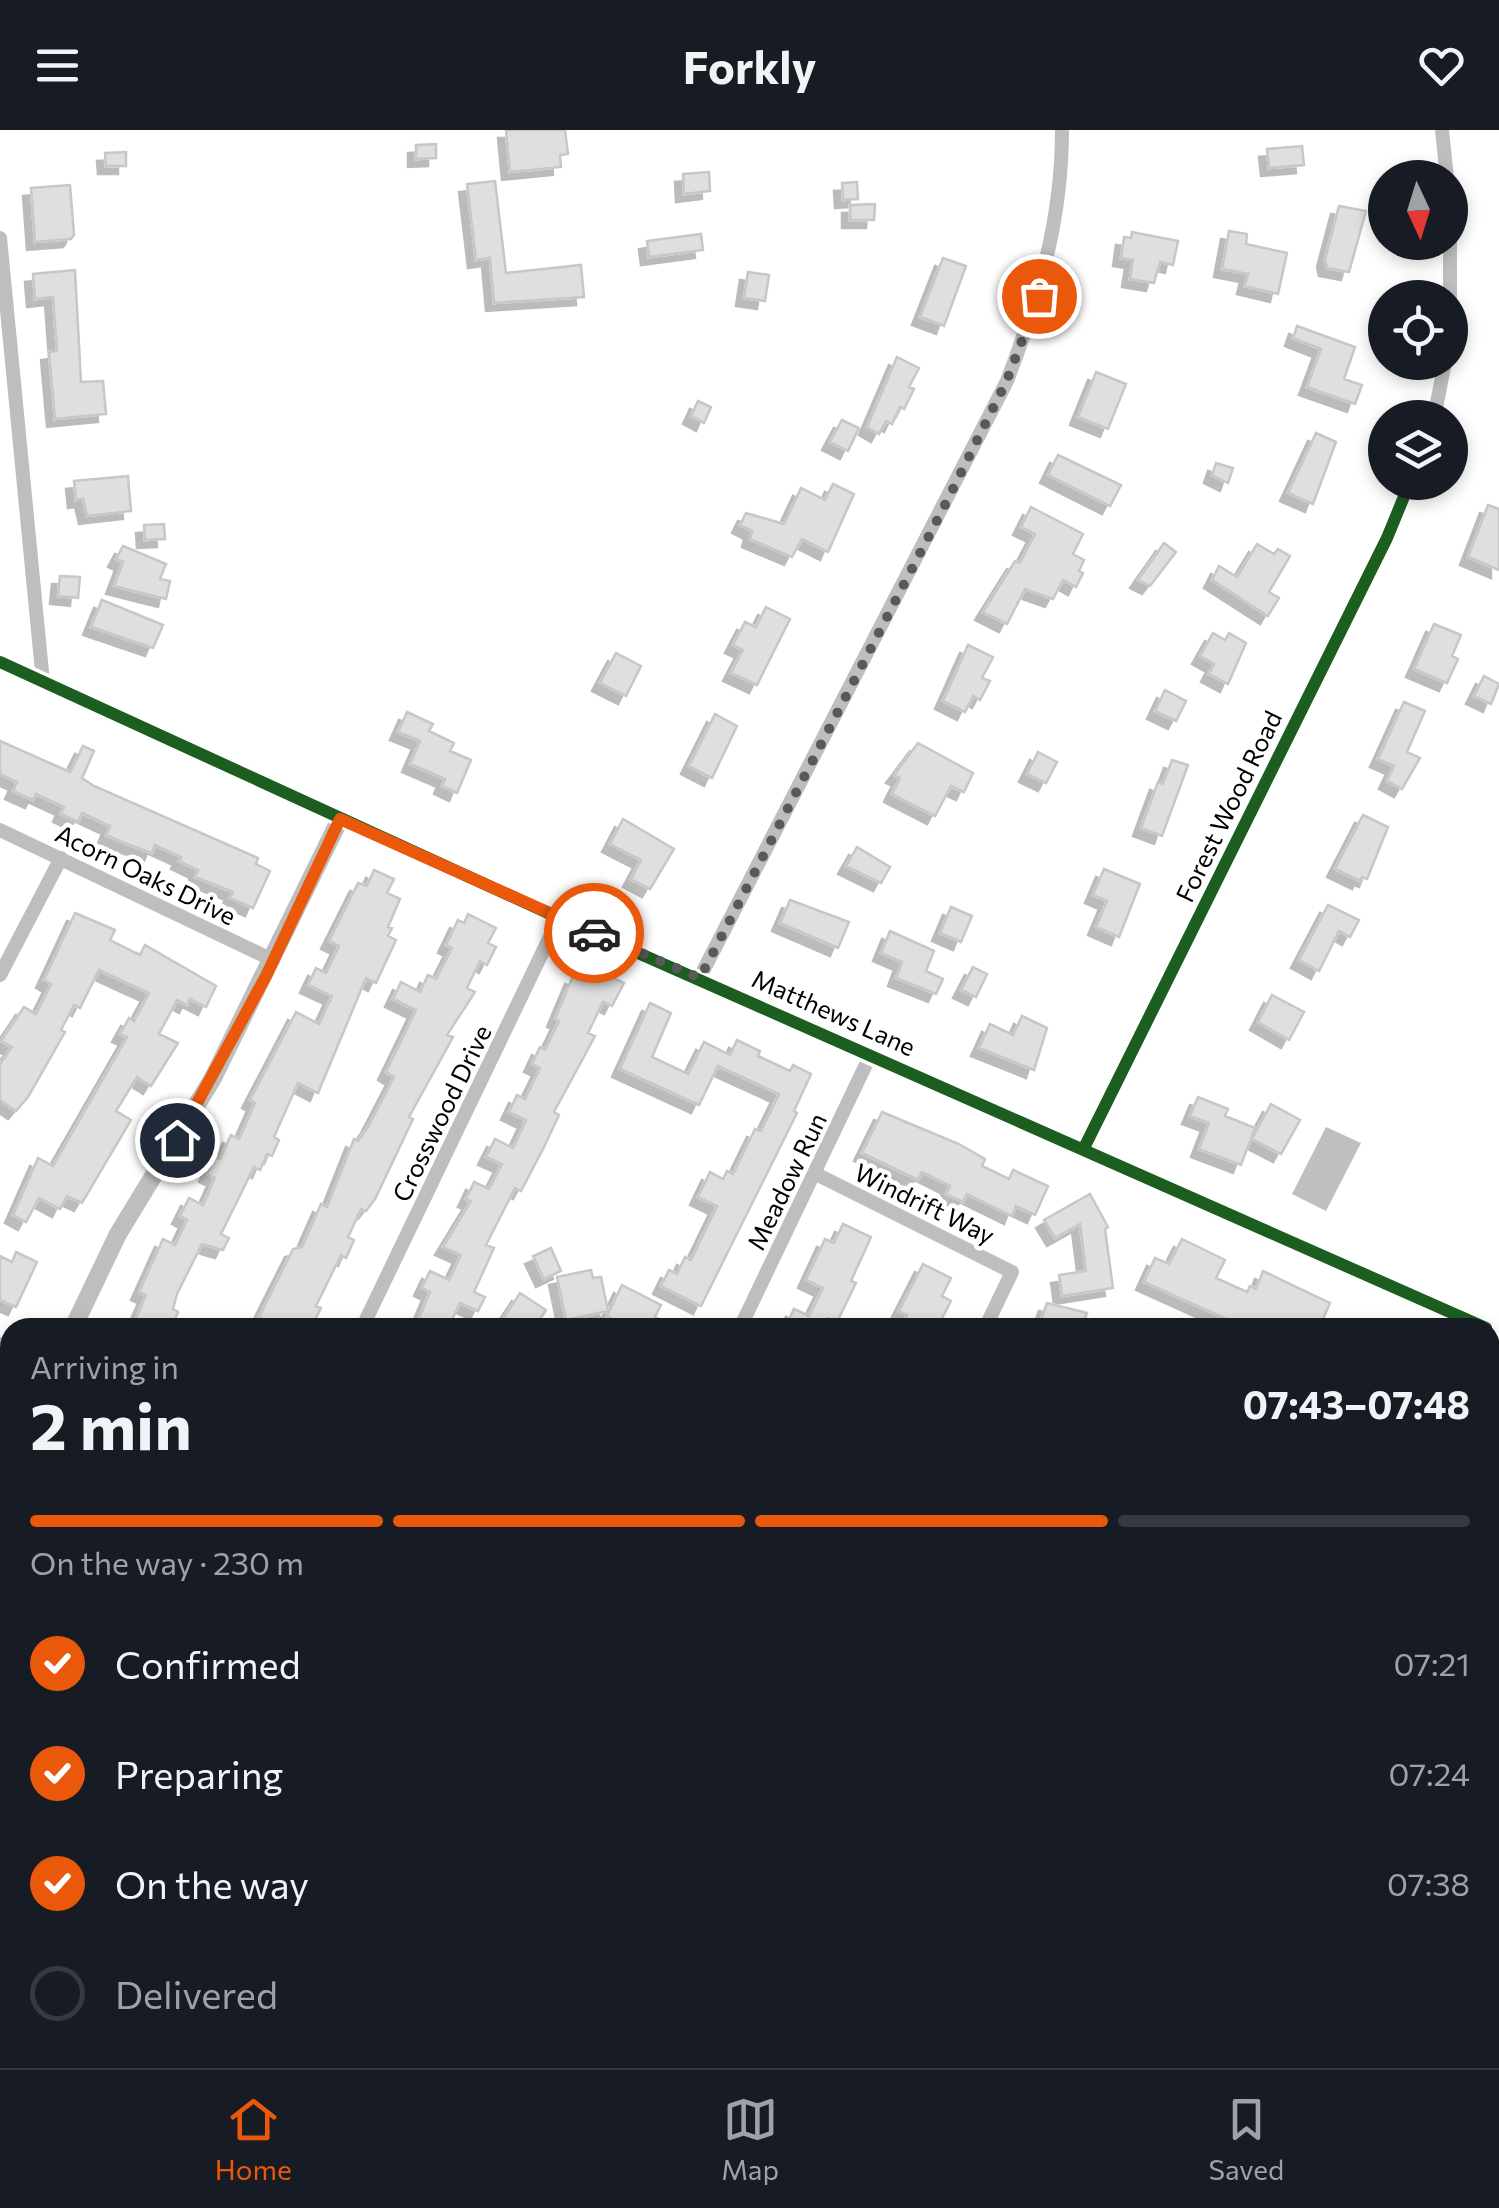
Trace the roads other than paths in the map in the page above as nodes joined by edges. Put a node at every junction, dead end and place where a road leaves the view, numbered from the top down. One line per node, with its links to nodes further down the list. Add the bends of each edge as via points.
1 (1062, 130): 15 (street, via 1054,238 1007,380)
2 (1442, 130): 3 (street)
3 (1444, 160)
4 (0, 238): 5 (street)
5 (3, 305): 8 (street)
6 (1403, 500): 17 (street, Forest Wood Road)
7 (0, 662): 8 (street, Matthews Lane)
8 (43, 682): 9 (street, Matthews Lane)
9 (340, 819): 12 (street, Matthews Lane); 13 (street)
10 (0, 830): 11 (street, Acorn Oaks Drive)
11 (60, 858): 13 (street, Acorn Oaks Drive); 14 (street)
12 (559, 918): 15 (street, Matthews Lane); 20 (street, Crosswood Drive)
13 (273, 960): 19 (street, via 192,1116 118,1234)
14 (0, 974)
15 (700, 978): 16 (street, Matthews Lane)
16 (871, 1054): 17 (street, Matthews Lane); 18 (street, Meadow Run)
17 (1084, 1148): 23 (street, Matthews Lane)
18 (816, 1174): 21 (street, Meadow Run); 22 (street, Windrift Way, via 1012,1272)
19 (79, 1318)
20 (367, 1318)
21 (745, 1318)
22 (990, 1318)
23 (1466, 1318)

